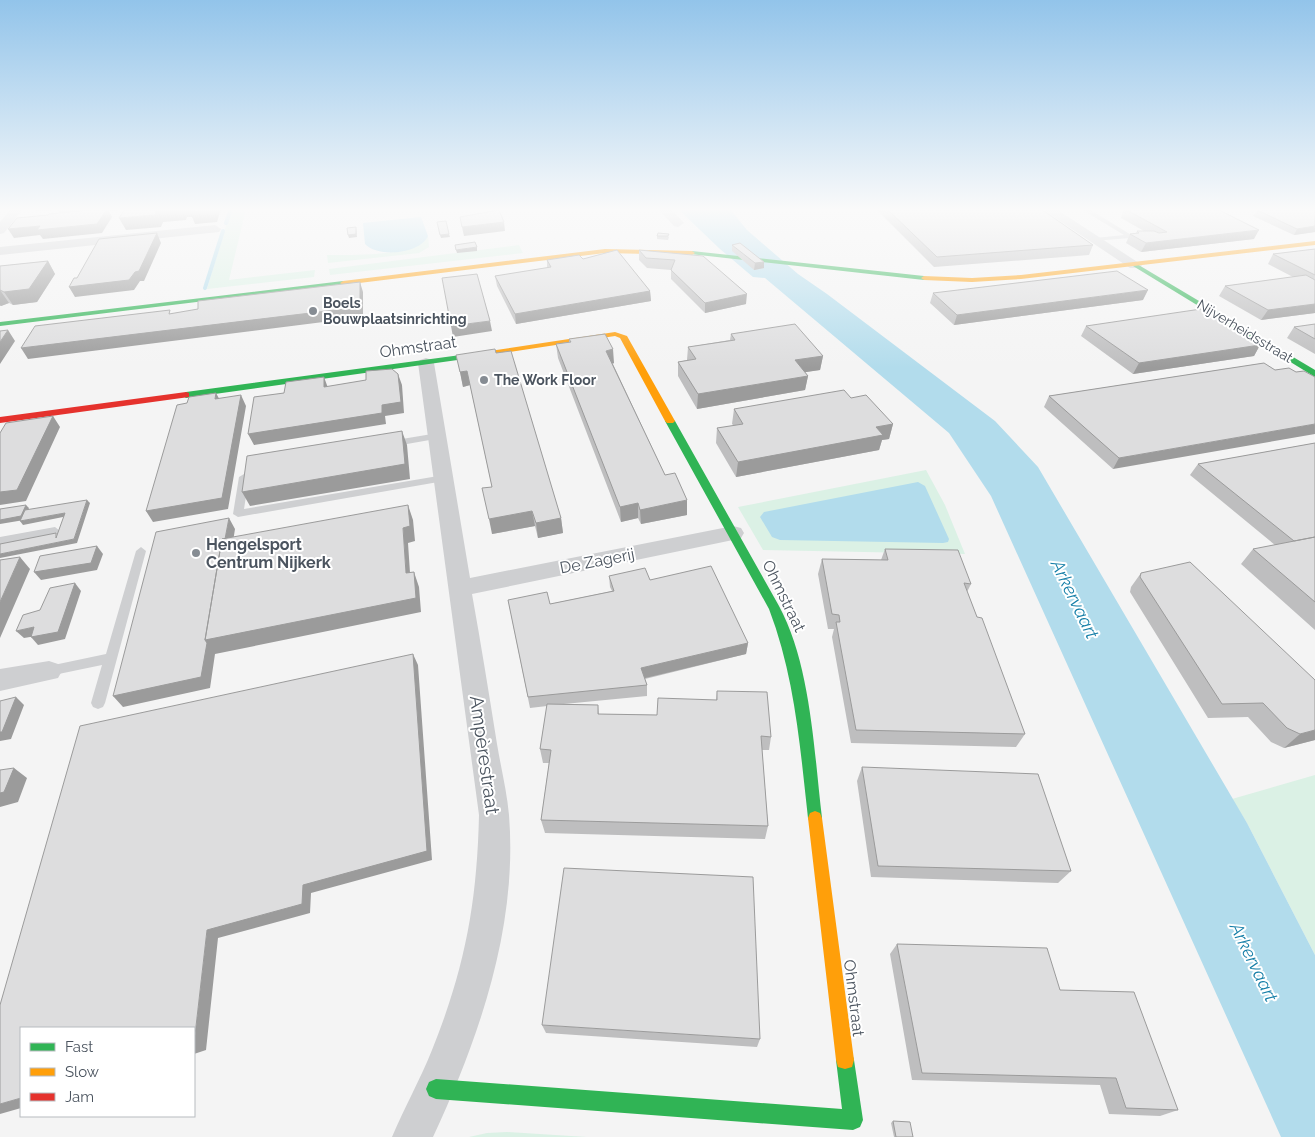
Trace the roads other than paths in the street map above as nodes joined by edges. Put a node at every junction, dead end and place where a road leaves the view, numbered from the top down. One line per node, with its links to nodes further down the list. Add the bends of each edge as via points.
1 (513, 262): 6 (street)
2 (772, 262): 5 (street, via 912,278 972,280)
3 (1131, 262): 5 (street, Nijverheidsstraat)
4 (1160, 262): 5 (street)
5 (1136, 265): 8 (street, Nijverheidsstraat)
6 (0, 324)
7 (426, 363): 9 (street, Ohmstraat); 12 (street, Ampèrestraat); 17 (street, Ohmstraat, via 615,334 623,336)
8 (1315, 374)
9 (20, 418): 10 (street, Ohmstraat); 11 (lane)
10 (0, 420)
11 (12, 432)
12 (438, 436): 13 (lane); 15 (street, Ampèrestraat)
13 (380, 446)
14 (246, 467): 15 (lane, via 238,514)
15 (444, 478): 20 (street, Ampèrestraat)
16 (55, 531): 18 (lane)
17 (734, 534): 20 (street, De Zagerij); 25 (street, Ohmstraat, via 775,610 794,660 853,1120)
18 (0, 541)
19 (141, 551): 21 (lane)
20 (461, 588): 25 (street, Ampèrestraat, via 494,815 494,863 480,962)
21 (111, 658): 22 (lane); 24 (lane)
22 (48, 671): 23 (street)
23 (0, 680)
24 (98, 703)
25 (436, 1089): 26 (street, Ampèrestraat)
26 (412, 1137)

